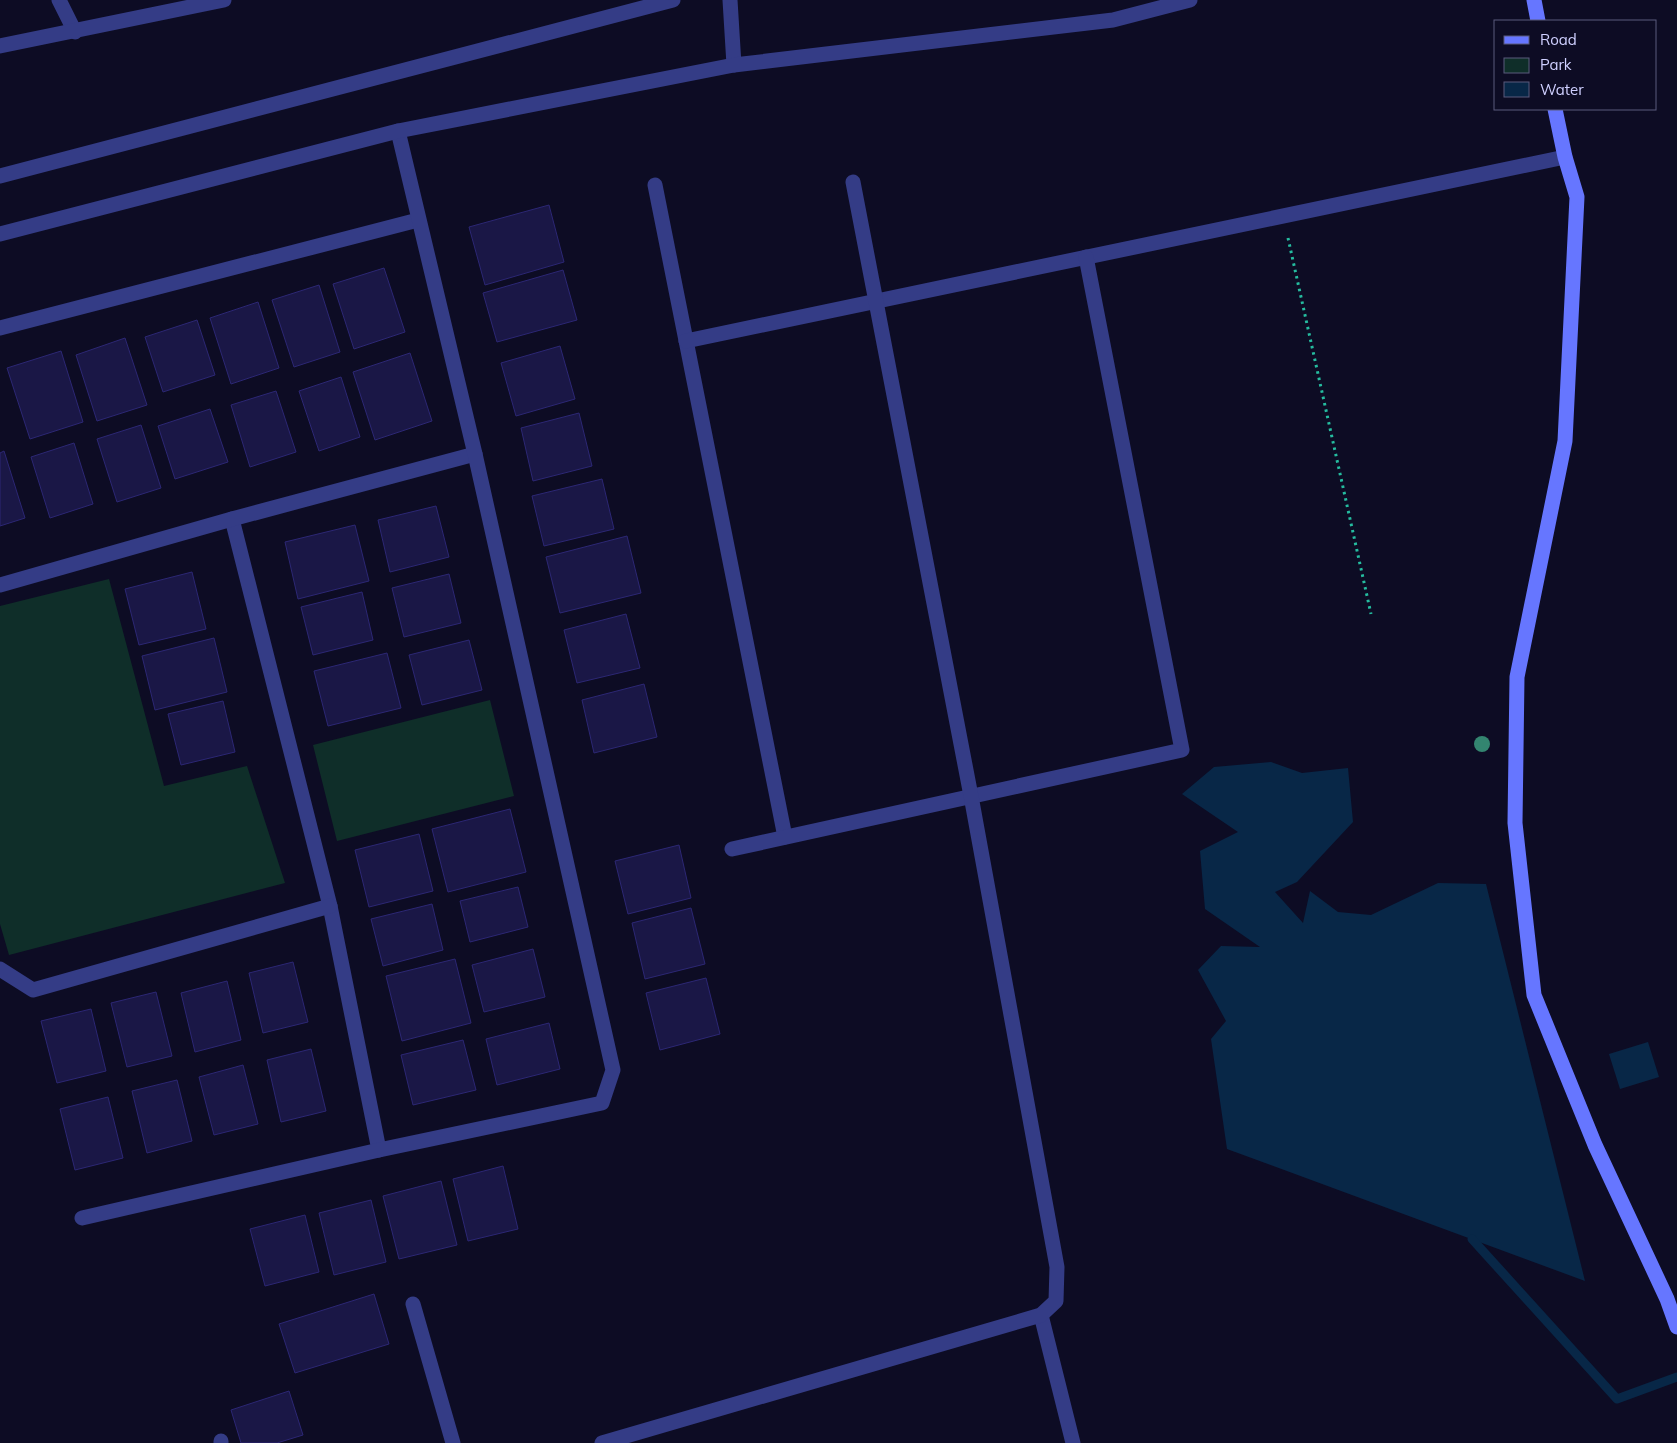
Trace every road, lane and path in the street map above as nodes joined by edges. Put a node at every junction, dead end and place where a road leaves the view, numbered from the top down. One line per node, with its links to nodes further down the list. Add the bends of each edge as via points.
1 (59, 0): 8 (street)
2 (224, 0): 8 (street)
3 (673, 0): 14 (street)
4 (730, 0): 10 (street)
5 (1190, 0): 10 (street, via 1113,20)
6 (1534, 0): 7 (street)
7 (1538, 20)
8 (75, 32): 9 (street)
9 (0, 46)
10 (734, 65): 12 (street)
11 (1555, 110): 13 (street)
12 (398, 131): 18 (street); 19 (street)
13 (1565, 157): 17 (street); 37 (street, via 1577,198 1565,441 1517,678 1515,823 1534,995 1595,1145)
14 (0, 176)
15 (853, 182): 21 (street)
16 (655, 185): 23 (street)
17 (1283, 216): 20 (street); 27 (path)
18 (418, 220): 22 (street); 24 (street)
19 (0, 234)
20 (1086, 258): 21 (street); 28 (street, via 1182,750)
21 (877, 302): 23 (street); 28 (street)
22 (0, 328)
23 (686, 341): 29 (street)
24 (475, 454): 25 (street); 33 (street, via 613,1070 602,1103)
25 (232, 519): 26 (street); 31 (street)
26 (0, 585)
27 (1371, 614)
28 (971, 796): 29 (street); 36 (street, via 1057,1267 1056,1301)
29 (785, 837): 30 (street)
30 (732, 849)
31 (330, 906): 32 (street, via 33,990); 33 (street)
32 (0, 969)
33 (379, 1150): 34 (street)
34 (82, 1218)
35 (413, 1304): 38 (street)
36 (1042, 1315): 39 (street); 40 (street)
37 (1677, 1327)
38 (453, 1443)
39 (602, 1443)
40 (1073, 1443)

